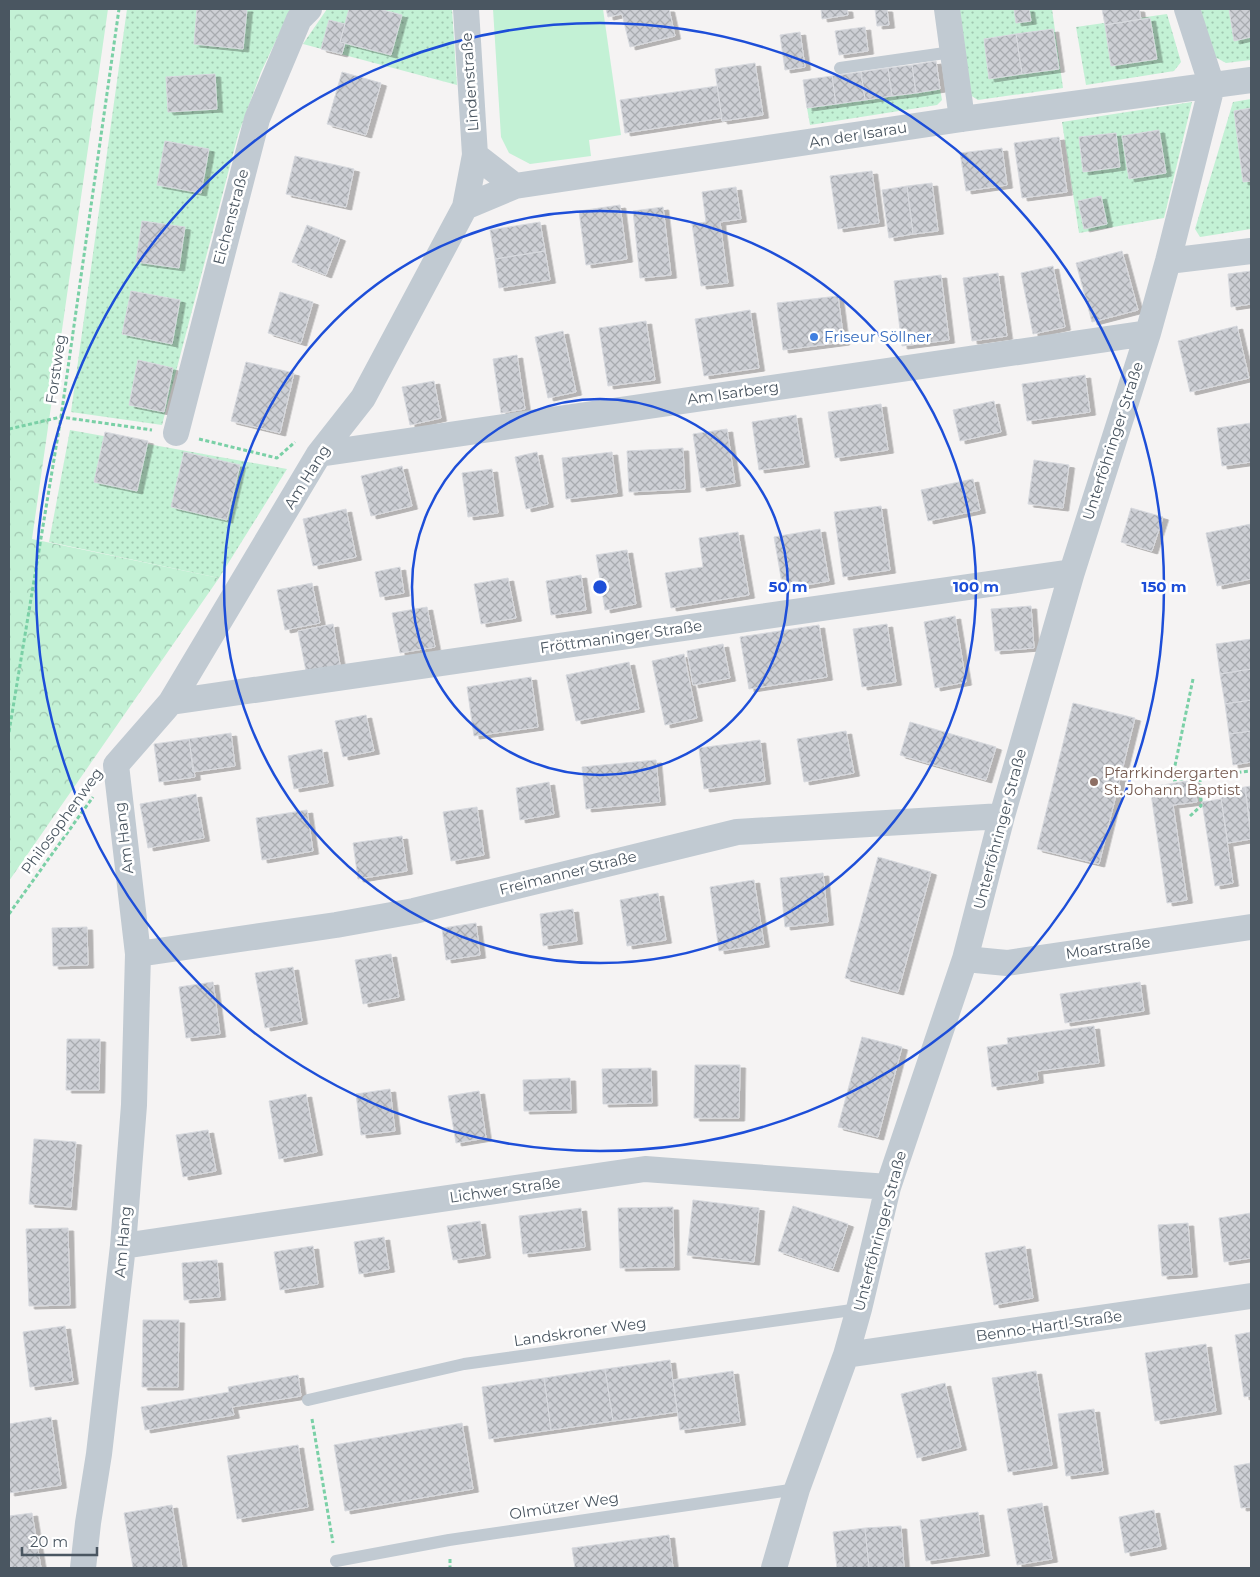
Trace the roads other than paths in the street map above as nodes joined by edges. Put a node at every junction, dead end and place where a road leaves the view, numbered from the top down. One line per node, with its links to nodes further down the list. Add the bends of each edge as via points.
1 (309, 9): 16 (street, Eichenstraße, via 299,18 257,119)
2 (466, 9): 10 (street, Lindenstraße)
3 (947, 9): 5 (street)
4 (1187, 9): 8 (street)
5 (952, 52): 6 (lane); 9 (street)
6 (840, 68)
7 (1251, 80): 8 (street, An der Isarau)
8 (1212, 86): 9 (street, An der Isarau); 14 (street, Unterföhringer Straße)
9 (962, 119): 11 (street, An der Isarau)
10 (475, 155): 11 (street); 12 (street, Am Hang)
11 (515, 186): 12 (street)
12 (465, 206): 17 (street, Am Hang, via 363,398)
13 (1251, 251): 14 (street)
14 (1168, 261): 15 (street, Unterföhringer Straße)
15 (1148, 333): 17 (street, Am Isarberg); 18 (street, Unterföhringer Straße)
16 (176, 433)
17 (319, 454): 19 (street, Am Hang)
18 (1072, 572): 19 (street, Fröttmaninger Straße); 20 (street, Unterföhringer Straße)
19 (171, 702): 22 (street, Am Hang, via 116,765)
20 (1002, 816): 22 (street, Freimanner Straße, via 738,832 414,911); 23 (street, Unterföhringer Straße)
21 (1251, 927): 23 (street, Moarstraße, via 1007,963)
22 (138, 954): 25 (street, Am Hang, via 134,1105)
23 (965, 959): 24 (street, Unterföhringer Straße)
24 (888, 1187): 25 (street, Lichwer Straße, via 645,1169); 27 (street, Unterföhringer Straße)
25 (123, 1246): 32 (street, Am Hang)
26 (1251, 1296): 28 (street, Benno-Hartl-Straße)
27 (859, 1309): 28 (street, Unterföhringer Straße); 29 (lane, Landskroner Weg, via 464,1364)
28 (846, 1355): 30 (street, Unterföhringer Straße)
29 (308, 1400)
30 (797, 1488): 31 (lane, Olmützer Weg, via 449,1540); 33 (street, Unterföhringer Straße)
31 (336, 1561)
32 (83, 1568)
33 (774, 1568)

